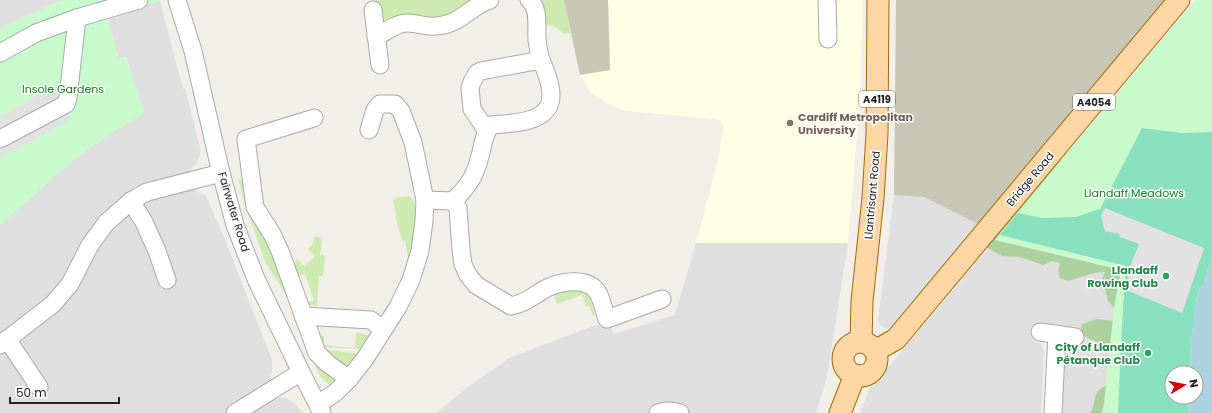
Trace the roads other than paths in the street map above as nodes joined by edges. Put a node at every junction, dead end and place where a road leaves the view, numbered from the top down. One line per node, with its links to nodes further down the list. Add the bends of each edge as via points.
1 (139, 0): 9 (street)
2 (177, 0): 19 (street, Fairwater Road)
3 (490, 0): 10 (street, via 450,23 437,26 406,23 396,25)
4 (529, 0): 13 (street, via 532,2 538,22 537,41)
5 (827, 0): 11 (street)
6 (878, 0): 31 (main road, Llantrisant Road / A4119, via 874,198 862,301)
7 (1179, 0): 31 (main road, Bridge Road / A4054, via 896,339)
8 (373, 10): 10 (street)
9 (77, 18): 12 (street, via 36,33); 18 (street, via 66,104)
10 (376, 37): 14 (street)
11 (828, 39)
12 (0, 53)
13 (541, 60): 17 (street, via 551,90 551,99 544,114 525,122 492,125); 17 (street, via 481,71 475,76 470,88 472,109)
14 (380, 65)
15 (314, 118): 25 (street, via 246,139 255,207 280,251)
16 (369, 130): 20 (street, via 375,110 380,104 398,106 413,142)
17 (486, 131): 22 (street, via 468,186)
18 (0, 139)
19 (221, 173): 21 (street, via 147,192); 32 (street, Fairwater Road, via 235,225 256,279)
20 (425, 200): 22 (street); 26 (street, via 420,251 411,280)
21 (131, 201): 23 (street, via 144,222); 30 (street, via 106,222 90,245 70,284 53,304)
22 (453, 201): 24 (street, via 458,208 463,264 468,275 476,285 510,306 520,304 549,287 581,282 590,284 598,292 607,319)
23 (168, 280)
24 (662, 299)
25 (303, 316): 26 (street, via 371,320); 34 (street, via 317,353)
26 (383, 330): 34 (street)
27 (1040, 332): 28 (street)
28 (1057, 334): 29 (street); 41 (street)
29 (1075, 337)
30 (4, 342): 35 (street)
31 (868, 346): 33 (main road, via 877,356 875,367 868,374); 33 (main road, via 856,342 844,354 844,365)
32 (301, 372): 36 (street, Fairwater Road); 37 (street)
33 (855, 375): 40 (main road)
34 (350, 379): 36 (street)
35 (40, 387)
36 (320, 408)
37 (235, 413)
38 (658, 413): 39 (street)
39 (680, 413)
40 (840, 413)
41 (1052, 413)

